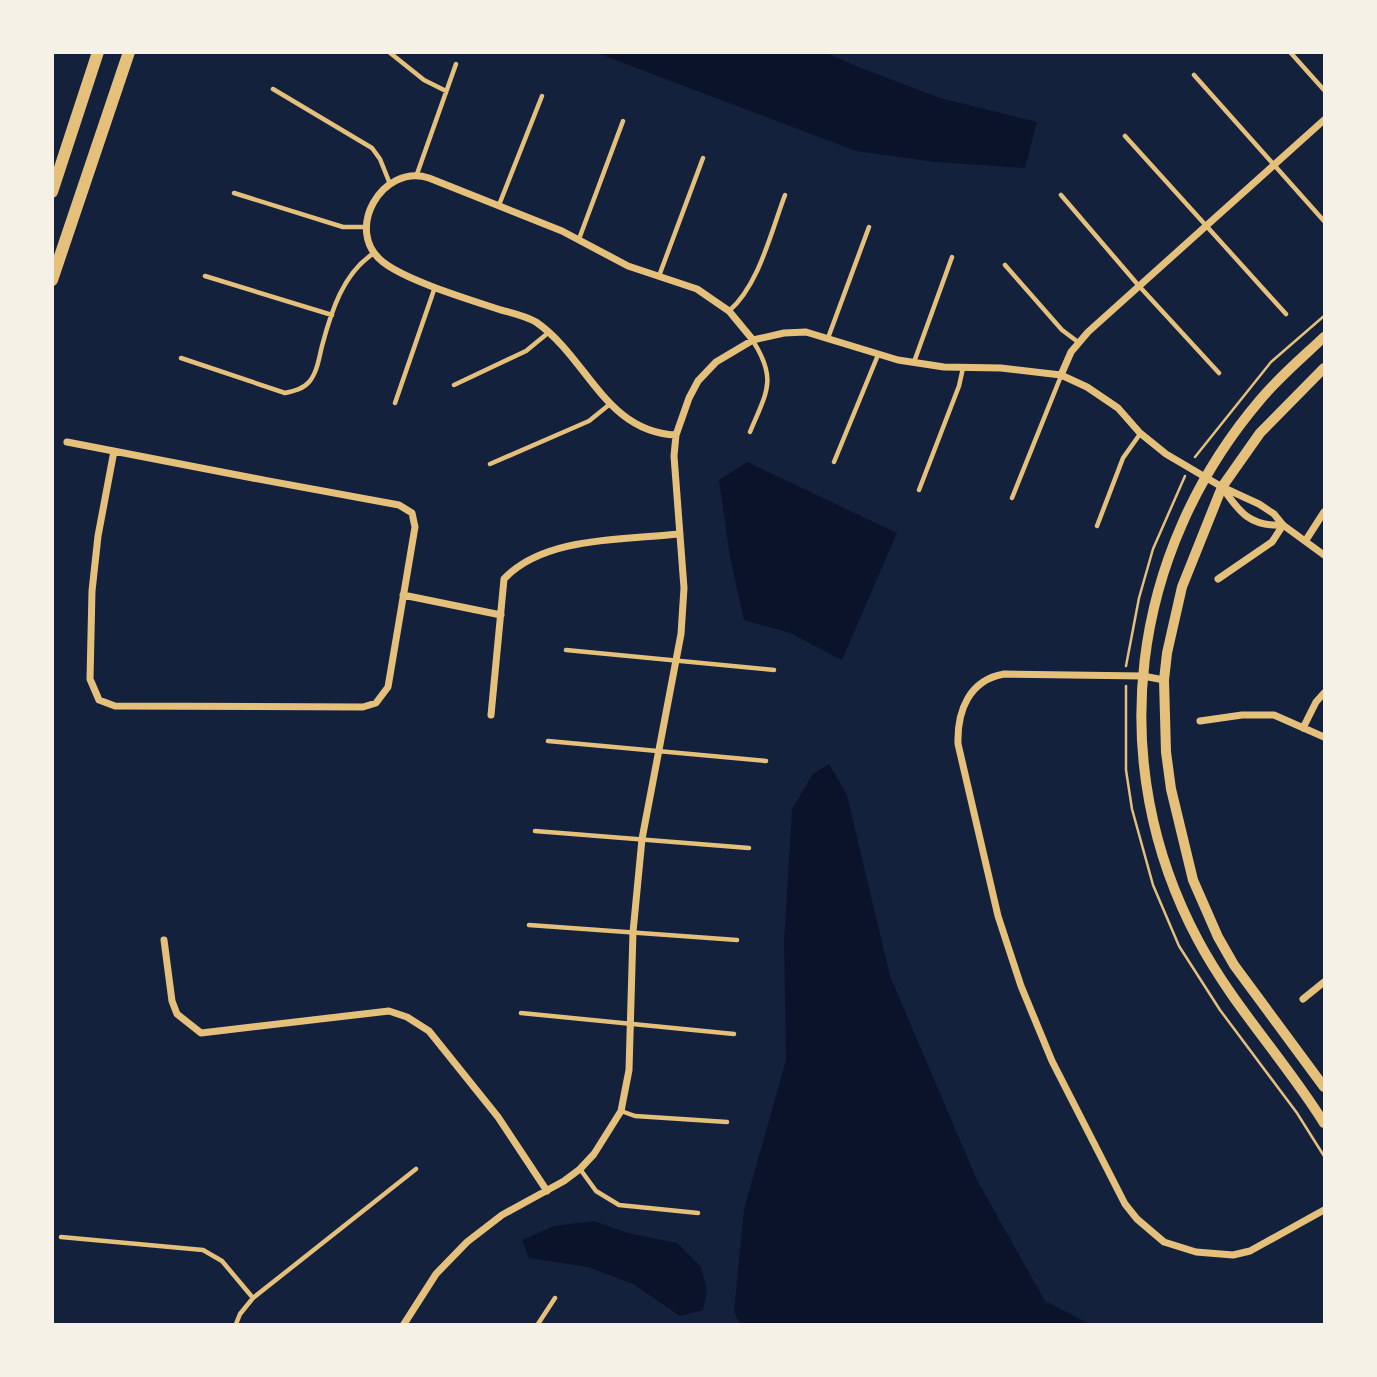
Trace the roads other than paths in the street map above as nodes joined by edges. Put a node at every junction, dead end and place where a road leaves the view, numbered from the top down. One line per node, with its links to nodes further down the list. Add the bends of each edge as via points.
1 (98, 52): 18 (main road)
2 (129, 52): 33 (main road)
3 (389, 52): 9 (lane)
4 (1290, 52): 8 (lane)
5 (456, 64): 9 (lane)
6 (1194, 75): 15 (lane)
7 (273, 89): 17 (lane, via 372,148)
8 (1325, 90)
9 (446, 91): 16 (lane)
10 (542, 96): 22 (lane)
11 (1325, 120): 15 (street)
12 (623, 121): 27 (lane)
13 (1125, 136): 26 (lane)
14 (703, 158): 32 (lane)
15 (1275, 166): 23 (lane); 26 (street)
16 (418, 174): 17 (street); 22 (street)
17 (390, 184): 24 (street, via 371,204)
18 (52, 192)
19 (234, 193): 24 (lane, via 343,227)
20 (785, 195): 36 (lane, via 754,278)
21 (1061, 195): 35 (lane)
22 (499, 206): 27 (street)
23 (1325, 221)
24 (365, 227): 28 (street)
25 (869, 227): 41 (lane)
26 (1205, 227): 35 (street); 37 (lane)
27 (579, 239): 32 (street)
28 (374, 253): 34 (street, via 392,268); 38 (lane, via 347,279)
29 (952, 257): 46 (lane)
30 (1005, 265): 43 (lane)
31 (205, 276): 38 (lane)
32 (659, 276): 36 (street, via 697,289)
33 (52, 280)
34 (435, 286): 39 (street, via 534,321); 52 (lane)
35 (1139, 286): 43 (street); 49 (lane)
36 (729, 310): 42 (street)
37 (1286, 314)
38 (332, 315): 45 (lane, via 310,382 295,391 277,391)
39 (549, 333): 51 (lane, via 526,351); 53 (street)
40 (1325, 337): 61 (street, via 1260,399)
41 (828, 338): 42 (street, via 806,332); 44 (street)
42 (753, 340): 54 (lane, via 767,370 768,389); 56 (street, via 716,362 698,381)
43 (1079, 343): 50 (street)
44 (878, 355): 46 (street); 59 (lane)
45 (181, 358)
46 (914, 362): 47 (street)
47 (963, 368): 50 (street); 63 (lane)
48 (1325, 368): 62 (street, via 1260,433)
49 (1219, 373)
50 (1061, 375): 55 (street, via 1118,408); 64 (lane)
51 (454, 385)
52 (396, 403)
53 (610, 404): 56 (street, via 640,428); 60 (lane, via 589,421)
54 (750, 432)
55 (1140, 433): 61 (street); 67 (lane, via 1124,458)
56 (676, 435): 68 (street)
57 (67, 442): 58 (street)
58 (114, 451): 72 (street, via 399,505 412,513 415,527); 72 (street, via 92,591 90,679 99,701 116,706 363,707 376,703 388,687)
59 (834, 462)
60 (490, 464)
61 (1205, 477): 62 (street); 77 (street, via 1172,543 1151,612)
62 (1222, 486): 66 (street, via 1259,504); 66 (street, via 1238,511 1267,526); 78 (street, via 1182,587)
63 (919, 490)
64 (1012, 498)
65 (1325, 512): 69 (street)
66 (1283, 525): 69 (street); 71 (street, via 1272,542)
67 (1097, 526)
68 (679, 534): 73 (street, via 558,549 516,565 504,579); 75 (street, via 684,588)
69 (1306, 540): 70 (street)
70 (1325, 555)
71 (1218, 579)
72 (403, 595): 73 (street)
73 (501, 615): 80 (street)
74 (566, 650): 75 (lane)
75 (676, 661): 76 (lane); 85 (street)
76 (774, 670)
77 (1143, 676): 78 (street); 102 (street, via 1144,772 1175,891 1212,967); 106 (street, via 1004,674 990,676 969,694 958,726 958,744 1007,946 1034,1022 1070,1098 1125,1204 1150,1231 1181,1248 1233,1255 1250,1251)
78 (1164, 680): 99 (street, via 1171,789 1193,880 1234,965)
79 (1325, 693): 82 (street)
80 (491, 715)
81 (1200, 721): 82 (street, via 1274,715)
82 (1303, 728): 83 (street)
83 (1325, 737)
84 (548, 741): 85 (lane)
85 (659, 751): 86 (lane); 88 (street)
86 (766, 761)
87 (535, 831): 88 (lane)
88 (642, 839): 89 (lane); 91 (street)
89 (749, 848)
90 (528, 925): 91 (lane)
91 (633, 932): 93 (lane); 97 (street)
92 (164, 940): 105 (street, via 177,1014 201,1033 389,1011 429,1031 489,1106)
93 (737, 940)
94 (1325, 982): 95 (street)
95 (1303, 999)
96 (521, 1013): 97 (lane)
97 (630, 1024): 98 (lane); 100 (street, via 629,1070)
98 (734, 1034)
99 (1325, 1087)
100 (621, 1111): 101 (lane, via 635,1116); 103 (street)
101 (727, 1122)
102 (1325, 1123)
103 (580, 1168): 105 (street); 107 (lane, via 596,1191 619,1205)
104 (416, 1169): 109 (lane)
105 (547, 1191): 112 (street, via 502,1215 467,1242 436,1275)
106 (1325, 1210)
107 (698, 1213)
108 (61, 1237): 109 (lane, via 203,1250 222,1261)
109 (253, 1298): 111 (lane, via 245,1304)
110 (555, 1298): 113 (lane)
111 (236, 1325)
112 (404, 1325)
113 (538, 1325)

